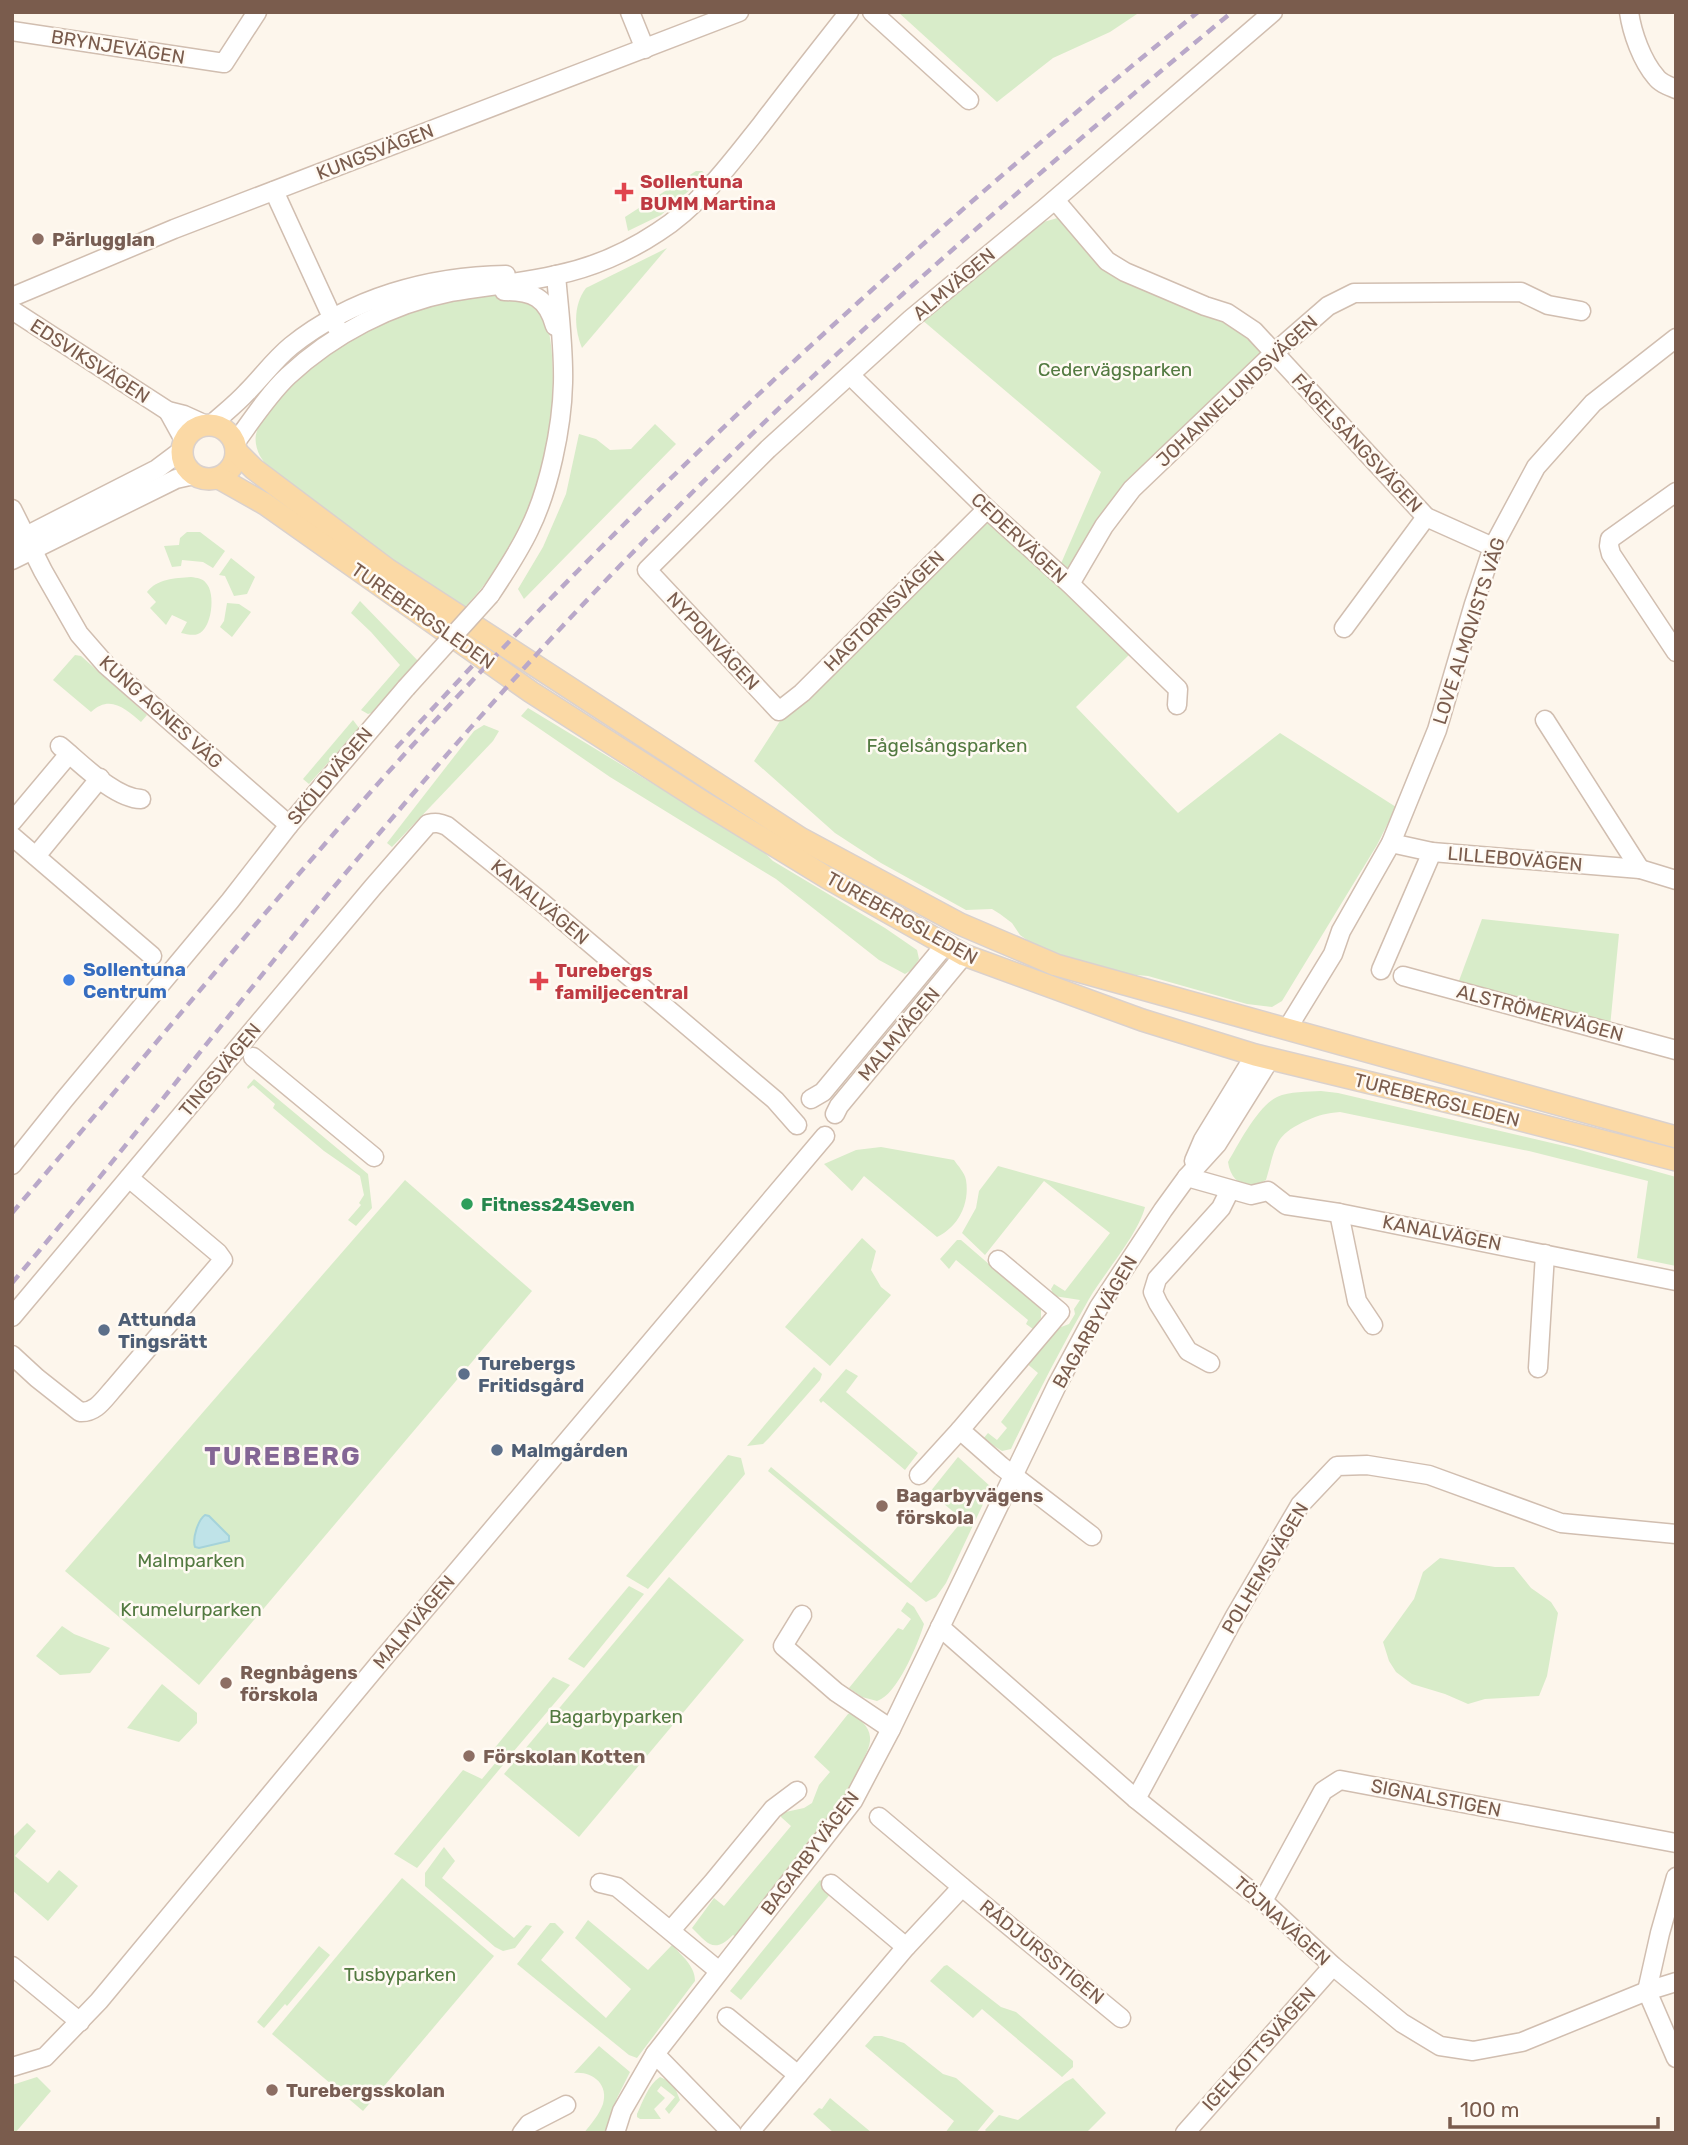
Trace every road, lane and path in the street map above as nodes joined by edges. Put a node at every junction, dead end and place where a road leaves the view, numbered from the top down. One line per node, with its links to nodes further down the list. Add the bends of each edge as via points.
1 (257, 12): 8 (street, BRYNJEVÄGEN, via 224,63)
2 (630, 12): 9 (street)
3 (739, 12): 9 (street, KUNGSVÄGEN)
4 (849, 12): 14 (street, via 722,175 687,210 624,250)
5 (872, 12): 11 (street)
6 (1273, 12): 13 (street, ALMVÄGEN)
7 (1629, 12): 10 (street, via 1644,58 1657,80)
8 (12, 31)
9 (645, 50): 12 (street, KUNGSVÄGEN)
10 (1676, 89)
11 (969, 100)
12 (274, 191): 16 (street, KUNGSVÄGEN); 19 (street)
13 (1055, 200): 23 (street, FÅGELSÅNGSVÄGEN, via 1107,261 1227,313); 24 (street, ALMVÄGEN)
14 (556, 275): 15 (street); 19 (street, via 482,276 433,283 374,298); 22 (street, SKÖLDVÄGEN)
15 (451, 292): 20 (street, via 388,311); 22 (street, SKÖLDVÄGEN, via 522,291 539,297 551,314)
16 (12, 297)
17 (12, 310): 25 (street, EDSVIKSVÄGEN)
18 (1581, 311): 23 (street, JOHANNELUNDSVÄGEN, via 1548,305 1521,292 1354,293 1328,306)
19 (331, 319): 20 (street); 26 (street, via 290,347)
20 (341, 336): 28 (street, via 286,377)
21 (1676, 338): 36 (street, LOVE ALMQVISTS VÄG, via 1593,403 1536,467)
22 (561, 350): 48 (street, SKÖLDVÄGEN, bridge, via 563,384 557,435 544,491 511,564 490,595)
23 (1275, 353): 34 (street, FÅGELSÅNGSVÄGEN); 39 (street, JOHANNELUNDSVÄGEN, via 1132,489)
24 (850, 375): 33 (street, CEDERVÄGEN); 38 (street, ALMVÄGEN)
25 (168, 411): 26 (street, EDSVIKSVÄGEN); 27 (street, EDSVIKSVÄGEN)
26 (209, 425): 27 (main road, via 194,428); 28 (main road, TUREBERGSLEDEN, via 227,431)
27 (183, 445): 29 (main road, via 183,463); 35 (street, via 157,470)
28 (236, 447): 30 (main road, via 235,460); 55 (main road, TUREBERGSLEDEN, via 254,470 387,569 800,838)
29 (194, 475): 30 (main road, TUREBERGSLEDEN, via 205,480); 35 (street)
30 (219, 478): 56 (main road, TUREBERGSLEDEN, via 265,504 531,692 702,802)
31 (1676, 492): 41 (street, via 1610,539 1609,546)
32 (12, 509): 35 (street, KUNG AGNES VÄG)
33 (987, 509): 39 (street, CEDERVÄGEN); 43 (street, HAGTORNSVÄGEN)
34 (1426, 517): 36 (street, FÅGELSÅNGSVÄGEN); 40 (street, FÅGELSÅNGSVÄGEN)
35 (24, 543): 37 (street); 48 (street, KUNG AGNES VÄG, via 79,634 106,665)
36 (1493, 547): 50 (street, LOVE ALMQVISTS VÄG, via 1437,730)
37 (12, 560)
38 (647, 570): 43 (street, NYPONVÄGEN)
39 (1070, 584): 42 (street, CEDERVÄGEN, via 1178,688)
40 (1344, 628)
41 (1676, 652)
42 (1177, 705)
43 (779, 711)
44 (1545, 720): 53 (street)
45 (100, 778): 46 (street, via 127,797); 49 (street, via 64,750); 52 (street)
46 (141, 799)
47 (428, 824): 65 (street, KANALVÄGEN, via 441,823 539,900); 76 (street, TINGSVÄGEN)
48 (289, 825): 74 (street, SKÖLDVÄGEN)
49 (13, 835): 52 (street)
50 (1391, 843): 51 (street, LILLEBOVÄGEN); 61 (street, LOVE ALMQVISTS VÄG, via 1341,931 1322,950)
51 (1432, 852): 53 (street, LILLEBOVÄGEN); 59 (street)
52 (36, 856): 58 (street)
53 (1640, 869): 54 (street, LILLEBOVÄGEN)
54 (1676, 880)
55 (968, 928): 56 (main road); 57 (main road); 61 (main road, TUREBERGSLEDEN, via 1056,965)
56 (945, 945): 57 (main road, TUREBERGSLEDEN); 66 (street, MALMVÄGEN, via 823,1091)
57 (964, 955): 64 (main road, TUREBERGSLEDEN, via 1142,1020); 67 (street, MALMVÄGEN)
58 (152, 956)
59 (1381, 970)
60 (1404, 976): 62 (street, ALSTRÖMERVÄGEN)
61 (1281, 1028): 64 (main road); 70 (main road, TUREBERGSLEDEN)
62 (1676, 1050)
63 (253, 1057): 71 (street)
64 (1263, 1057): 73 (main road, TUREBERGSLEDEN); 75 (street, BAGARBYVÄGEN, via 1217,1144)
65 (775, 1100): 66 (street); 68 (street, KANALVÄGEN)
66 (808, 1100): 67 (street, via 824,1100); 68 (street, via 797,1111)
67 (835, 1114): 69 (street, via 834,1127)
68 (798, 1128): 69 (street, via 811,1138); 72 (street)
69 (825, 1136): 72 (street, MALMVÄGEN)
70 (1676, 1138)
71 (374, 1157)
72 (803, 1160): 113 (street, MALMVÄGEN)
73 (1676, 1160)
74 (12, 1166)
75 (1187, 1177): 77 (street, KANALVÄGEN); 88 (street, BAGARBYVÄGEN, via 1099,1307)
76 (129, 1178): 82 (street, TINGSVÄGEN); 84 (street, via 223,1260 89,1413 80,1412)
77 (1230, 1190): 78 (street, KANALVÄGEN, via 1251,1195 1268,1191 1286,1205); 85 (street, BAGARBYVÄGEN, via 1221,1208 1157,1279 1153,1292 1188,1351)
78 (1339, 1213): 79 (street, KANALVÄGEN); 83 (street, via 1357,1301)
79 (1545, 1254): 81 (street, KANALVÄGEN); 86 (street)
80 (998, 1260): 87 (street, BAGARBYVÄGEN, via 1060,1312)
81 (1676, 1281)
82 (12, 1317)
83 (1373, 1325)
84 (12, 1355)
85 (1210, 1363)
86 (1538, 1368)
87 (960, 1430): 88 (street); 89 (street, BAGARBYVÄGEN)
88 (1013, 1474): 91 (street); 93 (street, BAGARBYVÄGEN)
89 (919, 1475)
90 (1676, 1534): 96 (street, POLHEMSVÄGEN, via 1561,1523 1429,1475 1367,1465 1337,1466 1300,1505)
91 (1092, 1536)
92 (802, 1615): 94 (street, via 783,1646 836,1692)
93 (940, 1627): 94 (street, BAGARBYVÄGEN); 96 (street, TÖJNAVÄGEN)
94 (891, 1729): 108 (street, BAGARBYVÄGEN, via 853,1801)
95 (797, 1791): 104 (street, via 773,1809)
96 (1136, 1799): 103 (street, TÖJNAVÄGEN)
97 (879, 1817): 102 (street, RÅDJURSSTIGEN)
98 (1676, 1843): 103 (street, SIGNALSTIGEN, via 1340,1780 1323,1791)
99 (1676, 1877): 110 (street)
100 (600, 1883): 104 (street, via 617,1887)
101 (831, 1884): 105 (street)
102 (962, 1887): 105 (street, RÅDJURSSTIGEN); 112 (street, RÅDJURSSTIGEN)
103 (1263, 1901): 107 (street, TÖJNAVÄGEN)
104 (671, 1930): 108 (street)
105 (906, 1947): 117 (street, RÅDJURSSTIGEN)
106 (12, 1966): 113 (street)
107 (1333, 1966): 110 (street, TÖJNAVÄGEN, via 1411,2029 1440,2046 1473,2051 1522,2042); 123 (street, IGELKOTTSVÄGEN)
108 (719, 1971): 114 (street, BAGARBYVÄGEN)
109 (1676, 1982): 110 (street, TÖJNAVÄGEN)
110 (1647, 1991): 115 (street)
111 (727, 2017): 117 (street)
112 (1121, 2018)
113 (80, 2022): 116 (street, MALMVÄGEN, via 45,2057)
114 (655, 2054): 120 (street, BAGARBYVÄGEN, via 622,2111); 121 (street)
115 (1676, 2058)
116 (12, 2067)
117 (798, 2075): 122 (street, RÅDJURSSTIGEN)
118 (566, 2105): 119 (street, via 529,2124)
119 (522, 2133)
120 (615, 2133)
121 (732, 2133)
122 (749, 2133)
123 (1185, 2133)

